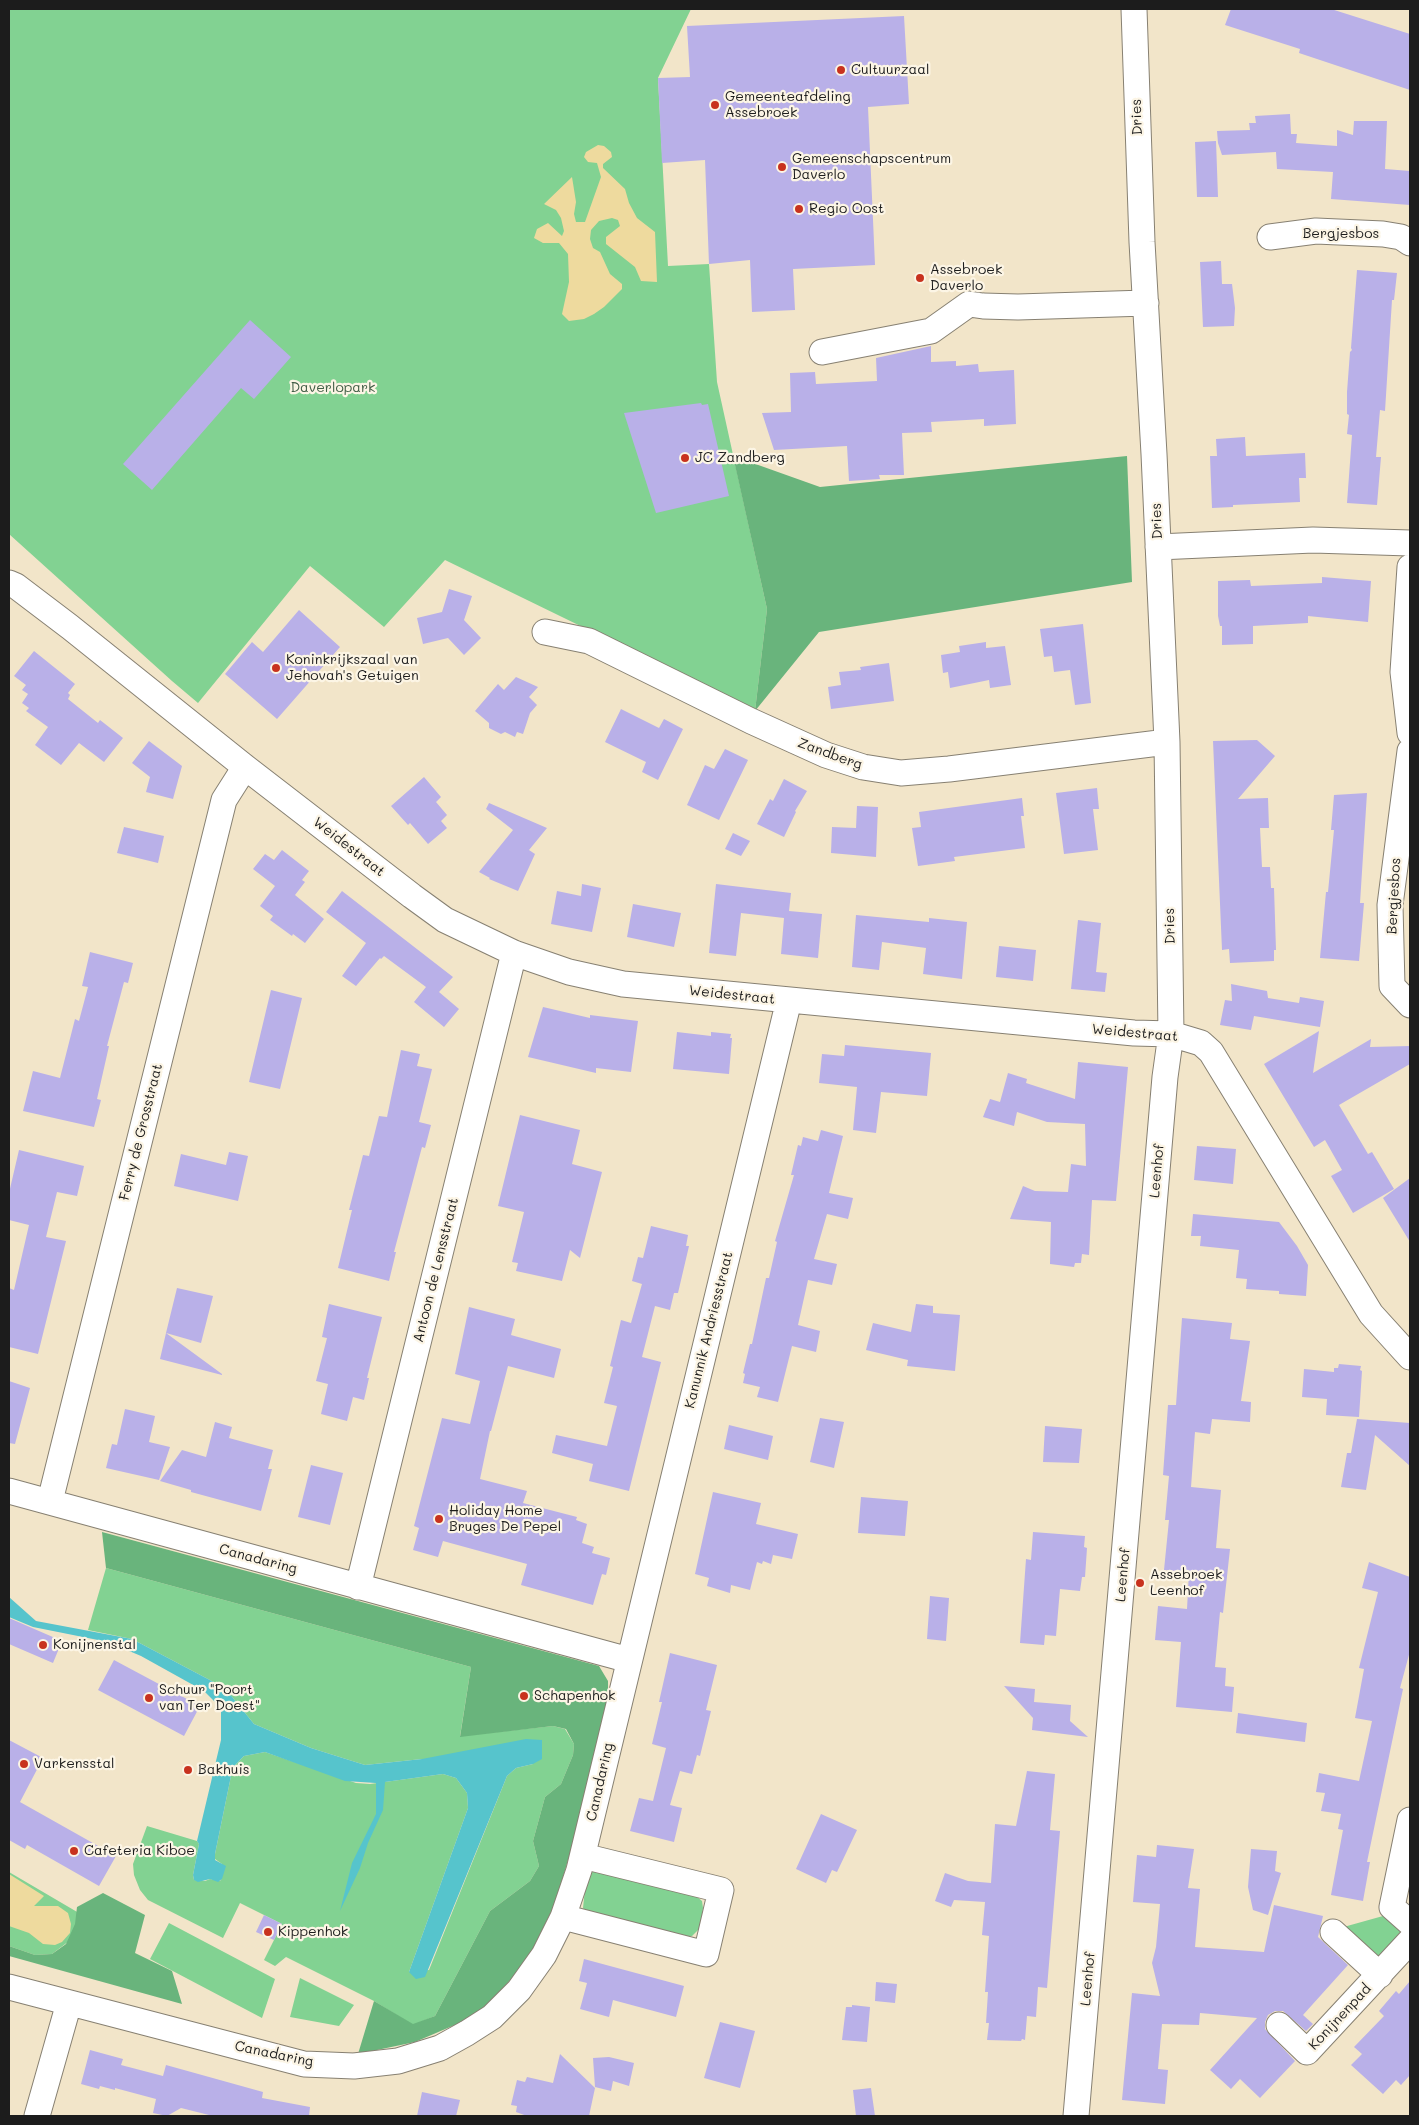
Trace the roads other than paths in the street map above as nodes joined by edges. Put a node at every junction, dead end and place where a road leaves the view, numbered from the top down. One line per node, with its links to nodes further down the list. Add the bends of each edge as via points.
1 (1134, 9): 4 (street, Dries)
2 (1270, 237): 3 (street, Bergjesbos, via 1316,231 1382,234 1401,237)
3 (1410, 243)
4 (1146, 303): 5 (street, via 1018,307 970,304 931,331); 7 (street, Dries)
5 (822, 352)
6 (1410, 543): 7 (street, via 1312,540)
7 (1158, 547): 12 (street, Dries)
8 (1410, 567): 11 (street, via 1403,672)
9 (9, 583): 14 (street, Weidestraat)
10 (545, 632): 12 (street, Zandberg, via 589,641 751,721 826,755 863,767 901,773)
11 (1410, 733)
12 (1167, 742): 18 (street, Dries)
13 (1410, 751): 17 (street, Bergjesbos, via 1390,905 1392,986)
14 (245, 767): 15 (street, Weidestraat, via 445,920); 21 (street, Ferry de Grosstraat, via 224,800)
15 (514, 954): 16 (street, Weidestraat, via 569,972 623,984); 22 (street, Antoon de Lensstraat)
16 (789, 1000): 18 (street, Weidestraat); 23 (street, Kanunnik Andriesstraat)
17 (1410, 1005)
18 (1171, 1034): 19 (street, Weidestraat, via 1201,1043 1212,1052 1371,1314); 35 (street, Leenhof)
19 (1410, 1357)
20 (9, 1491): 21 (street, Canadaring)
21 (50, 1501): 22 (street, Canadaring)
22 (358, 1587): 23 (street, Canadaring)
23 (630, 1660): 25 (street, Canadaring)
24 (1410, 1820): 27 (street, via 1392,1907)
25 (583, 1856): 26 (street, Canadaring); 26 (street, via 721,1890 706,1954)
26 (563, 1917): 32 (street, Canadaring, via 544,1955 519,1990 492,2016 440,2048 398,2061 354,2066 304,2064)
27 (1410, 1923)
28 (1333, 1932): 30 (street, Konijnenpad)
29 (1410, 1941): 30 (street, Konijnenpad)
30 (1380, 1975): 33 (street, Konijnenpad, via 1307,2052)
31 (9, 1987): 32 (street, Canadaring)
32 (68, 2003): 34 (street)
33 (1278, 2024)
34 (37, 2116)
35 (1076, 2116)

